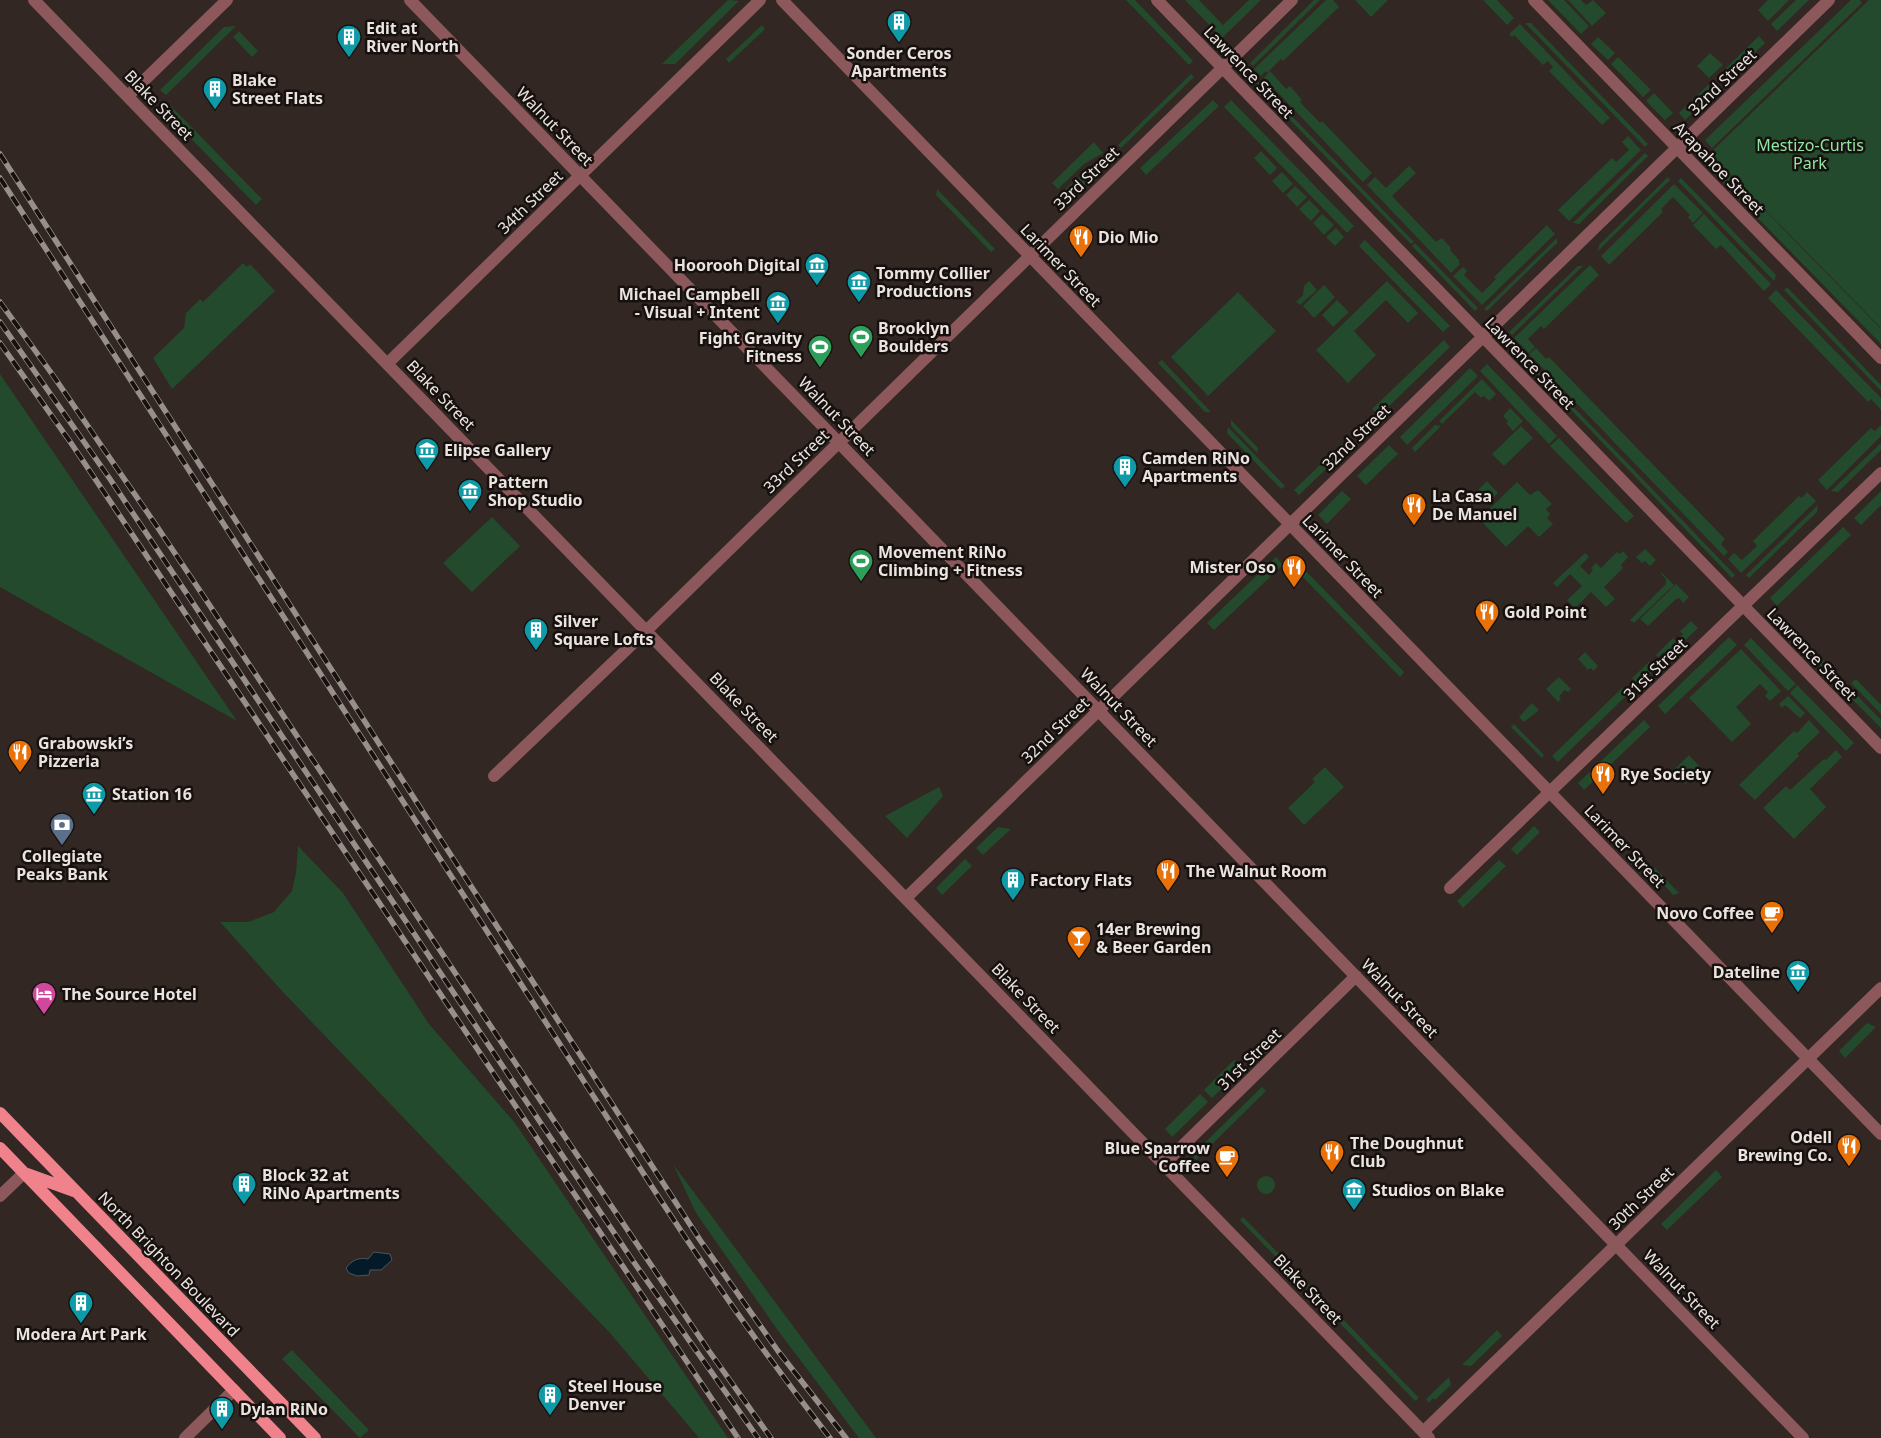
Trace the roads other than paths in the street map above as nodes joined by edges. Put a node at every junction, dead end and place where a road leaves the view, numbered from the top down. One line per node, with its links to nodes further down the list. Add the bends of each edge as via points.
1 (34, 0): 11 (street, Blake Street)
2 (227, 0): 11 (street)
3 (410, 0): 13 (street, Walnut Street)
4 (760, 0): 13 (street, 34th Street)
5 (782, 0): 14 (street, Larimer Street)
6 (1156, 0): 10 (street, Lawrence Street)
7 (1292, 0): 10 (street, 33rd Street)
8 (1534, 0): 12 (street, Arapahoe Street)
9 (1829, 0): 12 (street, 32nd Street)
10 (1222, 68): 14 (street, 33rd Street); 15 (street, Lawrence Street)
11 (128, 96): 17 (street, Blake Street)
12 (1677, 148): 15 (street, 32nd Street); 16 (street, Arapahoe Street)
13 (580, 176): 17 (street, 34th Street); 18 (street, Walnut Street)
14 (1030, 256): 18 (street, 33rd Street); 20 (street, Larimer Street)
15 (1483, 337): 20 (street, 32nd Street); 21 (street, Lawrence Street)
16 (1881, 358)
17 (388, 364): 22 (street, Blake Street)
18 (839, 442): 22 (street, 33rd Street); 23 (street, Walnut Street)
19 (1881, 473): 21 (street, 31st Street)
20 (1290, 524): 23 (street, 32nd Street); 26 (street, Larimer Street)
21 (1744, 607): 24 (street, Lawrence Street); 26 (street, 31st Street)
22 (647, 630): 25 (street, 33rd Street); 28 (street, Blake Street)
23 (1099, 710): 28 (street, 32nd Street); 29 (street, Walnut Street)
24 (1881, 748)
25 (494, 776)
26 (1550, 793): 27 (street, 31st Street); 31 (street, Larimer Street)
27 (1450, 888)
28 (906, 898): 35 (street, Blake Street)
29 (1356, 976): 35 (street, 31st Street); 39 (street, Walnut Street)
30 (1881, 988): 31 (street, 30th Street)
31 (1808, 1059): 33 (street, Larimer Street); 39 (street, 30th Street)
32 (0, 1113): 37 (main road, North Brighton Boulevard)
33 (1881, 1134)
34 (0, 1148): 36 (main road)
35 (1164, 1164): 41 (street, Blake Street)
36 (24, 1173): 37 (main road); 38 (street); 40 (main road)
37 (76, 1192): 44 (main road, North Brighton Boulevard)
38 (0, 1196)
39 (1616, 1245): 41 (street, 30th Street); 45 (street, Walnut Street)
40 (234, 1390): 42 (street); 43 (main road)
41 (1426, 1435)
42 (185, 1438)
43 (280, 1438)
44 (315, 1438)
45 (1803, 1438)

